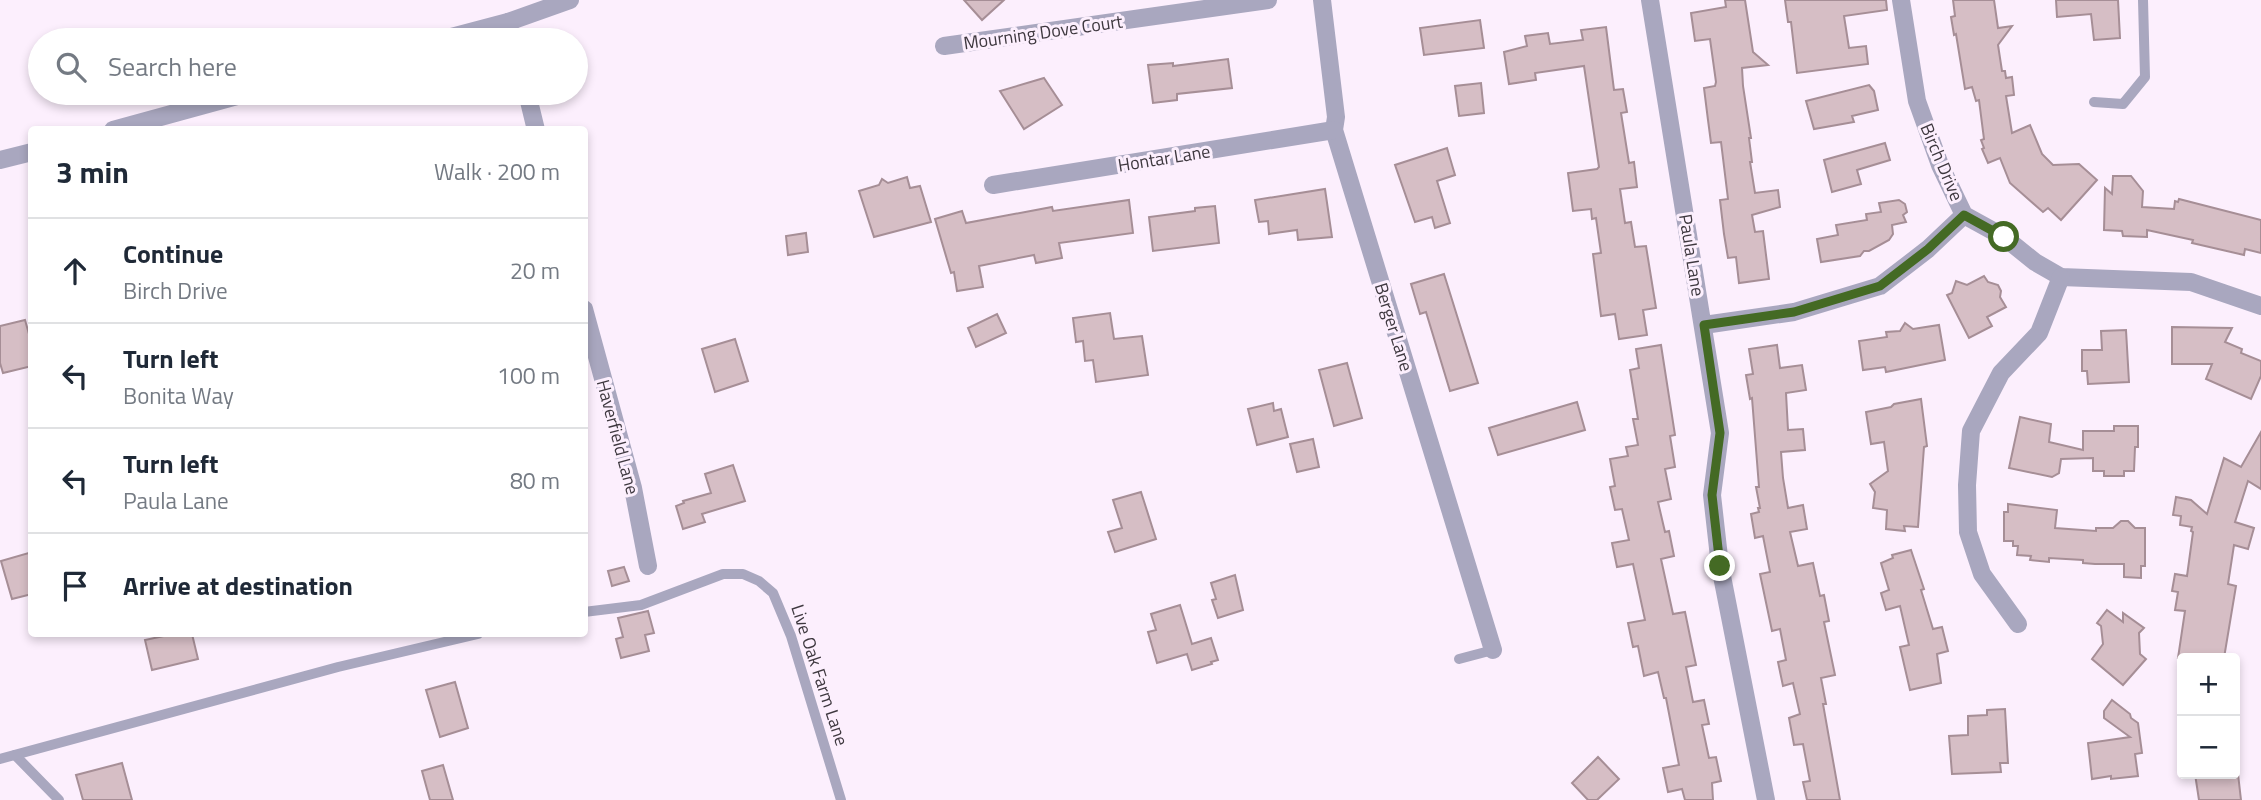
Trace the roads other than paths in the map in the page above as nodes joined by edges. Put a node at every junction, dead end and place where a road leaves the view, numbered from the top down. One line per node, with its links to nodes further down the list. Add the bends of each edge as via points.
1 (570, 0): 7 (street)
2 (1268, 0): 10 (street, Mourning Dove Court)
3 (1322, 0): 16 (street, Berger Lane)
4 (1650, 0): 24 (street, Paula Lane)
5 (1902, 0): 20 (street, Birch Drive, via 1917,102)
6 (2143, 0): 11 (lane, via 2145,77 2123,104)
7 (508, 22): 8 (street); 9 (street)
8 (485, 28)
9 (509, 28)
10 (943, 46)
11 (2094, 102)
12 (204, 105): 14 (street)
13 (530, 105): 15 (street)
14 (128, 126)
15 (535, 126)
16 (1334, 130): 19 (street, Hontar Lane); 29 (street, Berger Lane)
17 (28, 153): 18 (street)
18 (0, 160)
19 (993, 185)
20 (1964, 215): 21 (street, Birch Drive); 24 (street, via 1880,286 1794,312)
21 (2061, 277): 22 (street, Birch Drive, via 2191,282); 27 (street, via 2039,333 2001,373 1971,431 1968,532 1982,574)
22 (2261, 306)
23 (588, 324): 25 (street, Haverfield Lane, via 633,488)
24 (1704, 325): 35 (street, Paula Lane, via 1720,433 1712,495 1720,566)
25 (648, 566)
26 (588, 612): 34 (lane, Live Oak Farm Lane, via 641,605 723,574 760,580 774,593 791,636)
27 (2018, 624)
28 (465, 637): 31 (lane)
29 (1493, 650): 30 (lane)
30 (1459, 659)
31 (15, 755): 32 (lane); 33 (lane)
32 (0, 759)
33 (59, 800)
34 (841, 800)
35 (1766, 800)

